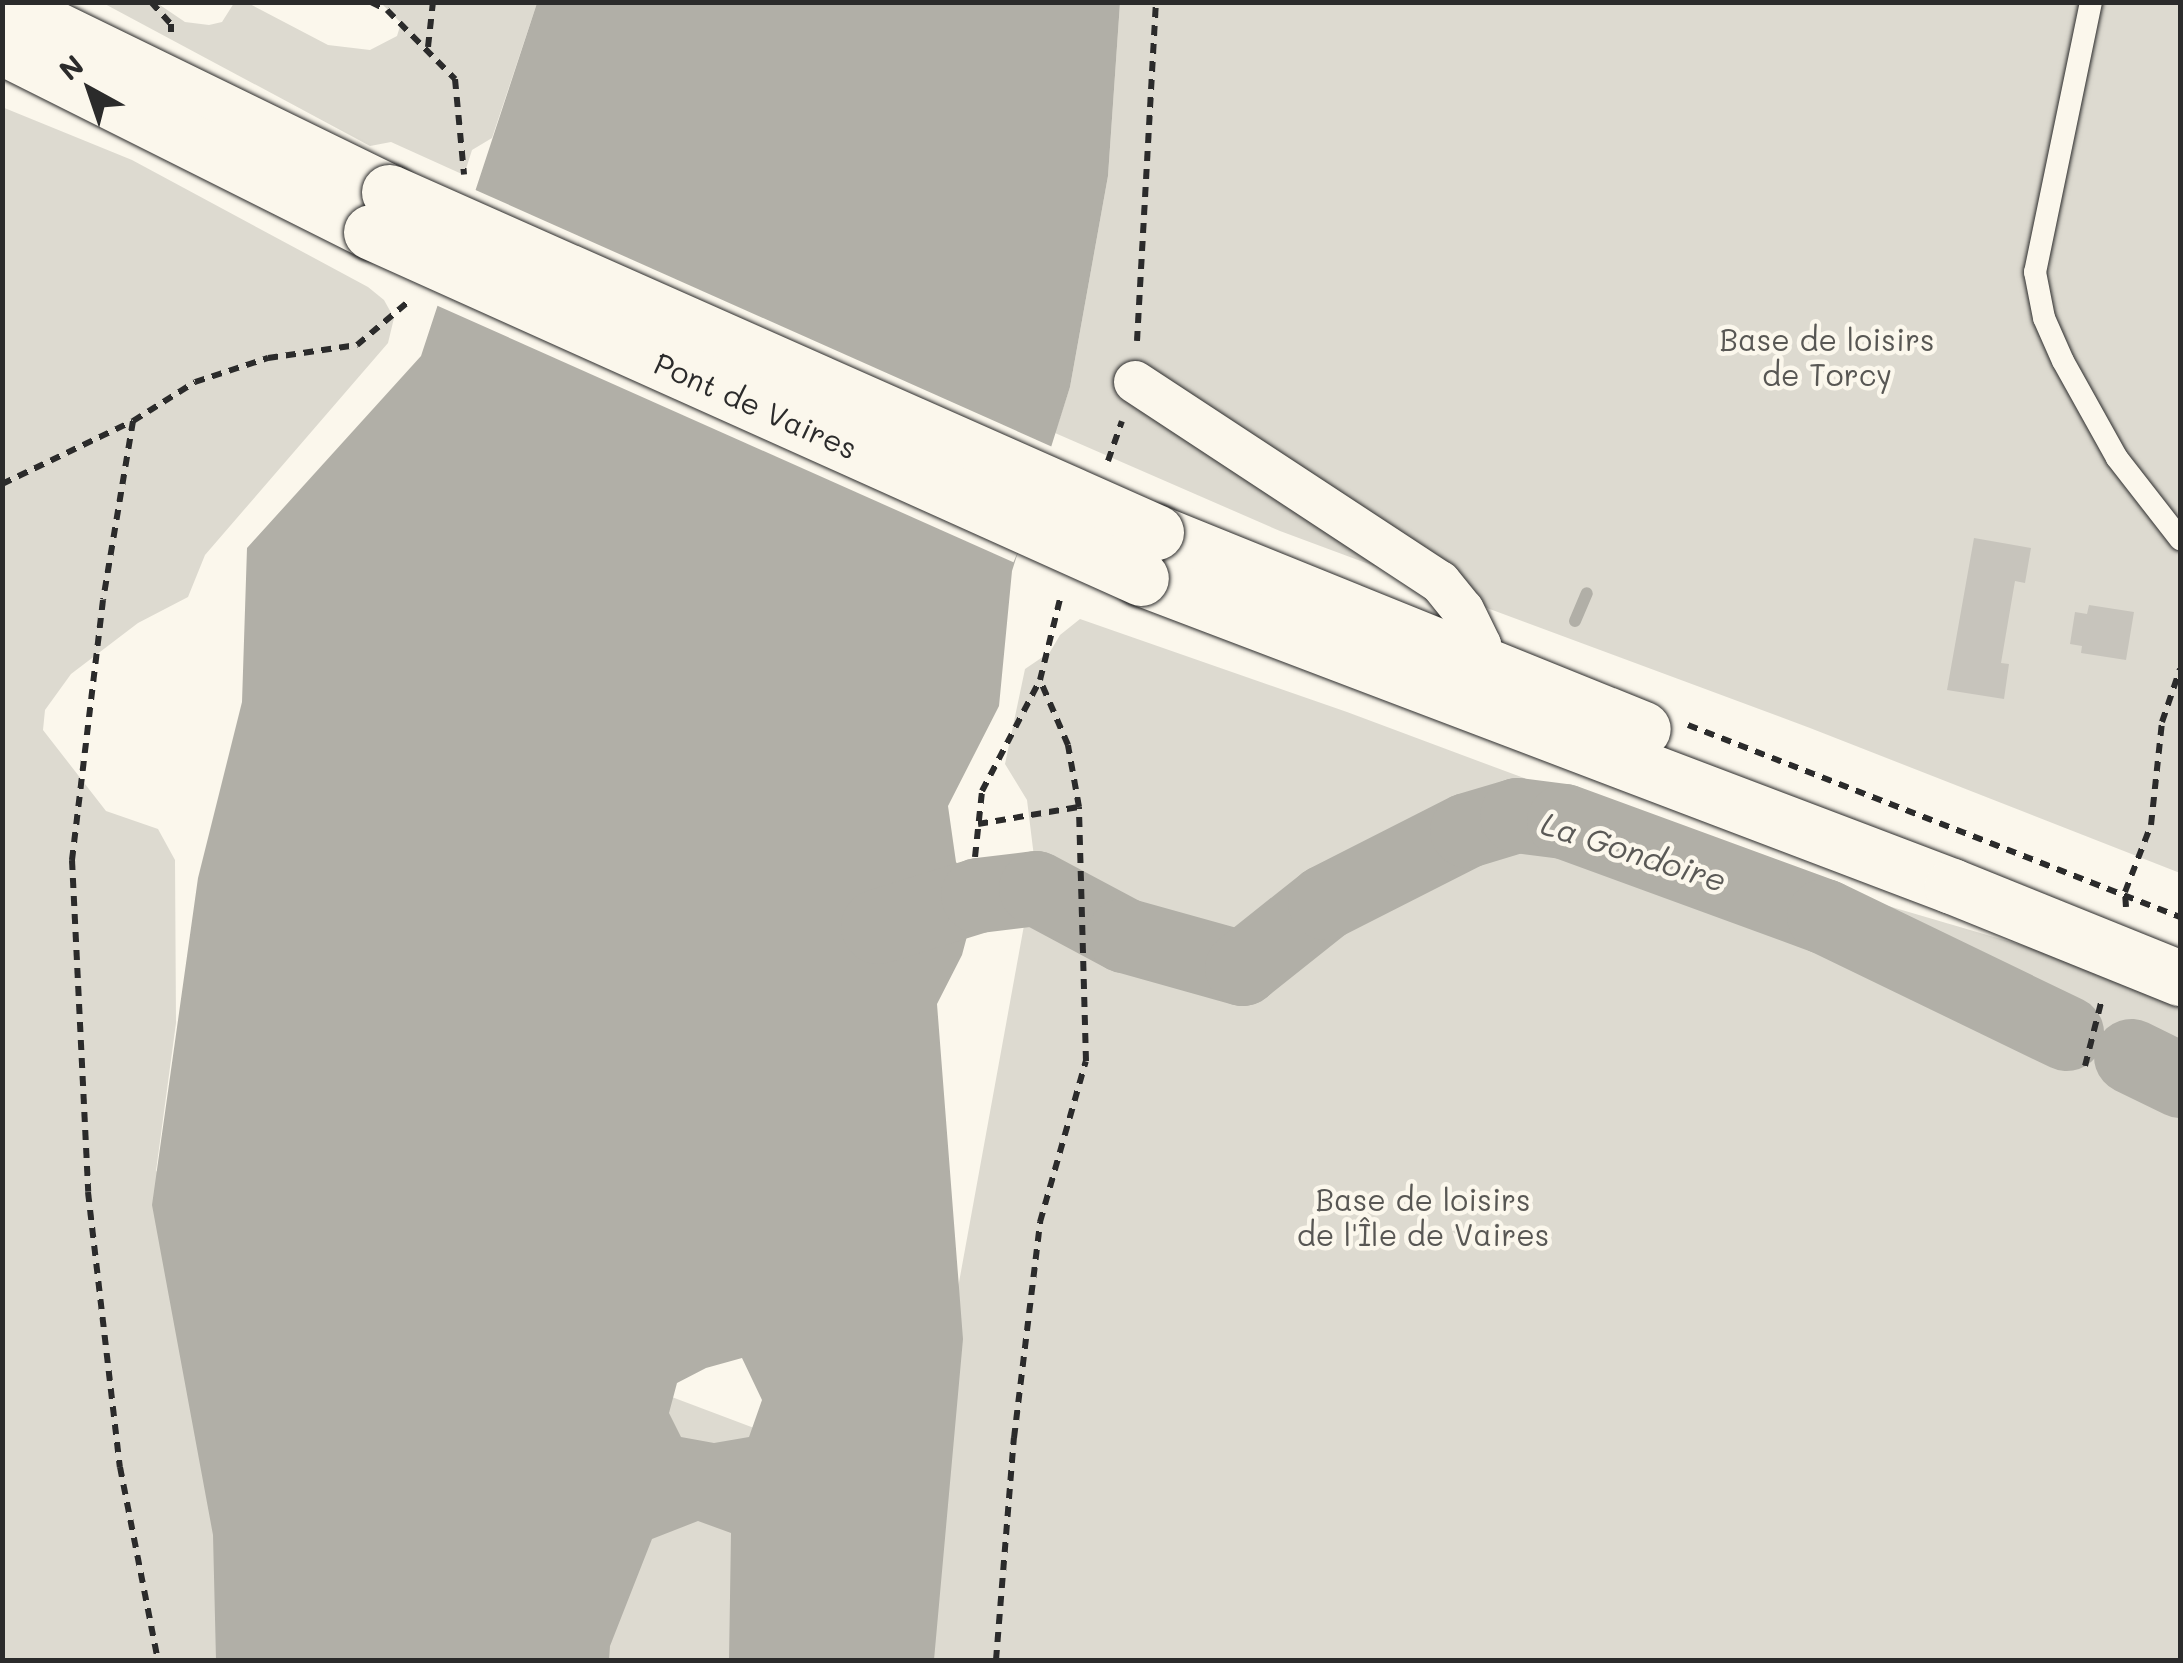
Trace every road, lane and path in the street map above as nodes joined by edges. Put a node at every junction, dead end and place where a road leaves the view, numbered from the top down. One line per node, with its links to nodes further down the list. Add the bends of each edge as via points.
1 (371, 2): 7 (path)
2 (433, 2): 7 (path)
3 (1156, 2): 11 (path)
4 (2091, 2): 15 (lane, via 2035,272 2044,318 2063,361 2117,458)
5 (2, 3): 9 (main road)
6 (2, 48): 9 (main road)
7 (428, 48): 8 (path, via 456,79 464,175)
8 (457, 191)
9 (380, 212): 16 (main road, Pont de Vaires, bridge)
10 (413, 292): 12 (path, via 406,308 357,345 268,358 195,382)
11 (1135, 382): 13 (path); 18 (street, via 1440,582 1480,645)
12 (132, 421): 14 (path); 30 (path, via 72,860 88,1192 120,1467)
13 (1104, 472)
14 (2, 484)
15 (2180, 538)
16 (1148, 555): 18 (main road); 26 (main road)
17 (1066, 580): 20 (path)
18 (1474, 663): 26 (main road)
19 (2180, 669): 26 (path, via 2162,722 2151,826)
20 (1040, 680): 22 (path, via 1068,744); 23 (path, via 982,791)
21 (1670, 718): 26 (path)
22 (1079, 807): 23 (path); 31 (path, via 1086,1060 1040,1222)
23 (978, 824): 24 (path)
24 (974, 857)
25 (2180, 917): 26 (path)
26 (2122, 920): 27 (main road); 28 (main road); 29 (path)
27 (2180, 942)
28 (2180, 978)
29 (2085, 1066)
30 (158, 1660)
31 (996, 1660)

